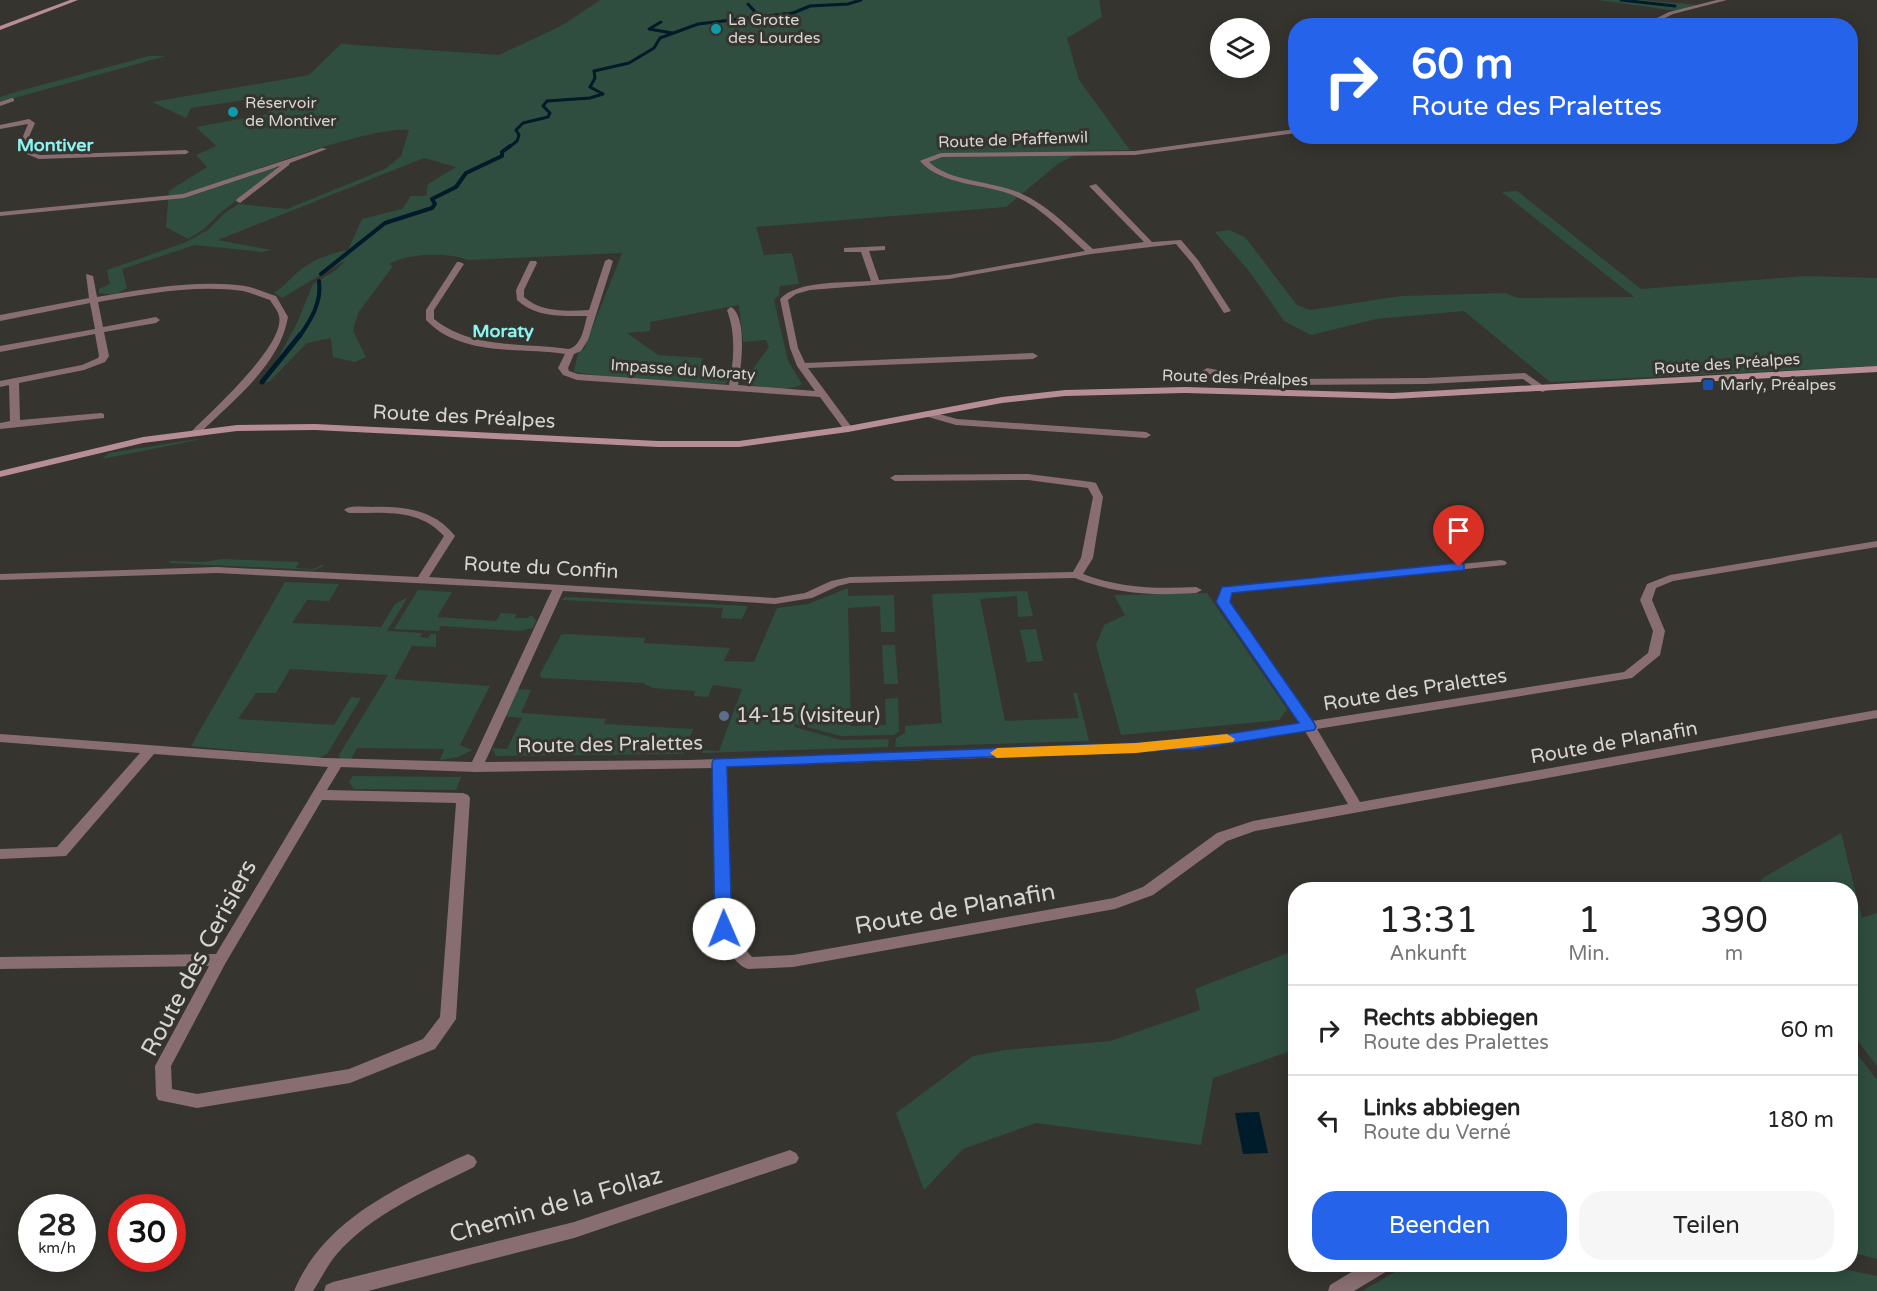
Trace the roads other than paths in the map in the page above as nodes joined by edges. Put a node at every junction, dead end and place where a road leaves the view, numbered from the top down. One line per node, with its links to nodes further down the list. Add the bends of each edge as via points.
1 (75, 0): 4 (main road)
2 (1724, 0): 3 (street)
3 (1662, 18)
4 (0, 28)
5 (12, 100): 6 (street)
6 (0, 104)
7 (0, 127): 10 (street, via 32,123 22,146 39,157)
8 (1288, 132): 19 (street, Route de Pfaffenwil, via 1135,153 941,156 924,161 940,172 1024,197)
9 (324, 149): 11 (street)
10 (186, 152)
11 (286, 163): 13 (street); 14 (street, via 198,192)
12 (1093, 186): 15 (street)
13 (240, 201)
14 (0, 214)
15 (1150, 244): 19 (street); 27 (street, via 1178,242)
16 (882, 248): 17 (street)
17 (864, 249): 18 (street); 24 (street)
18 (847, 250)
19 (1091, 252): 24 (street, via 960,275)
20 (609, 261): 28 (street)
21 (533, 263): 28 (street, via 520,290 526,306)
22 (460, 264): 33 (street, via 430,310 430,320 440,330 461,339)
23 (89, 276): 25 (street)
24 (876, 283): 35 (street, via 810,288 784,299 794,348)
25 (95, 301): 29 (street); 31 (street); 48 (street, via 213,285 249,288 277,302 285,316 270,352)
26 (731, 310): 40 (street, via 738,328 738,367)
27 (1227, 311)
28 (592, 313): 33 (street, via 584,340)
29 (0, 318)
30 (156, 320): 31 (street)
31 (99, 331): 32 (street); 38 (street, via 102,360)
32 (0, 349)
33 (570, 352): 40 (street, Impasse du Moraty, via 562,368 577,377)
34 (1033, 356): 35 (street)
35 (802, 366): 42 (street)
36 (1877, 369): 41 (main road, Route des Préalpes)
37 (1207, 371): 41 (street, Route des Préalpes, via 1287,382 1525,376)
38 (14, 382): 39 (street); 45 (street)
39 (0, 384)
40 (733, 387): 42 (street, Impasse du Moraty)
41 (1543, 389): 43 (main road, Route des Préalpes, via 1362,396 1130,390 1002,400)
42 (822, 394): 47 (street)
43 (928, 414): 47 (main road, Route des Préalpes); 49 (street, Route des Préalpes, via 956,422)
44 (101, 416): 45 (street)
45 (15, 423): 46 (street)
46 (0, 426)
47 (848, 429): 48 (main road, Route des Préalpes, via 739,444 658,444 315,427)
48 (197, 431): 50 (main road, Route des Préalpes, via 86,452)
49 (1146, 435)
50 (0, 474)
51 (895, 478): 55 (street, via 1028,477 1092,485 1098,497 1087,558)
52 (349, 510): 57 (street, via 415,511 441,523 450,536)
53 (1877, 544): 61 (street, Route des Pralettes, via 1670,578 1651,586 1646,600 1659,631 1654,655 1628,675)
54 (1502, 563): 61 (street, via 1227,590 1223,602)
55 (1076, 575): 58 (street, Route du Confin, via 850,580 808,596 775,601); 59 (street, Route du Confin, via 1106,587 1149,593)
56 (0, 577): 57 (street, Route du Confin, via 217,570)
57 (421, 580): 58 (street, Route du Confin)
58 (559, 586): 66 (street, Route des Pralettes)
59 (1196, 590)
60 (1877, 714): 68 (street, Route de Planafin)
61 (1308, 727): 65 (street, Route des Pralettes, via 1195,744); 68 (street)
62 (0, 738): 63 (street, Route des Pralettes)
63 (151, 750): 64 (street, Route des Pralettes); 69 (street, via 61,852)
64 (337, 763): 66 (street, Route des Pralettes); 67 (street, Route des Cerisiers)
65 (719, 763): 66 (street, Route des Pralettes); 68 (street, Route de Planafin, via 724,929 748,963 793,961 1115,903 1148,891 1222,837 1253,826)
66 (476, 767)
67 (318, 795): 70 (street, Route des Cerisiers); 70 (street, Route des Cerisiers, via 463,798 448,1019 429,1044 350,1076 197,1101 164,1095 163,1066)
68 (1357, 808)
69 (0, 854)
70 (220, 960): 71 (street)
71 (0, 963)
72 (790, 1158): 76 (street, Chemin de la Follaz, via 574,1230)
73 (468, 1162): 75 (street, via 368,1217 346,1234 330,1250)
74 (1369, 1272): 77 (street)
75 (303, 1291)
76 (333, 1291)
77 (1337, 1291)

